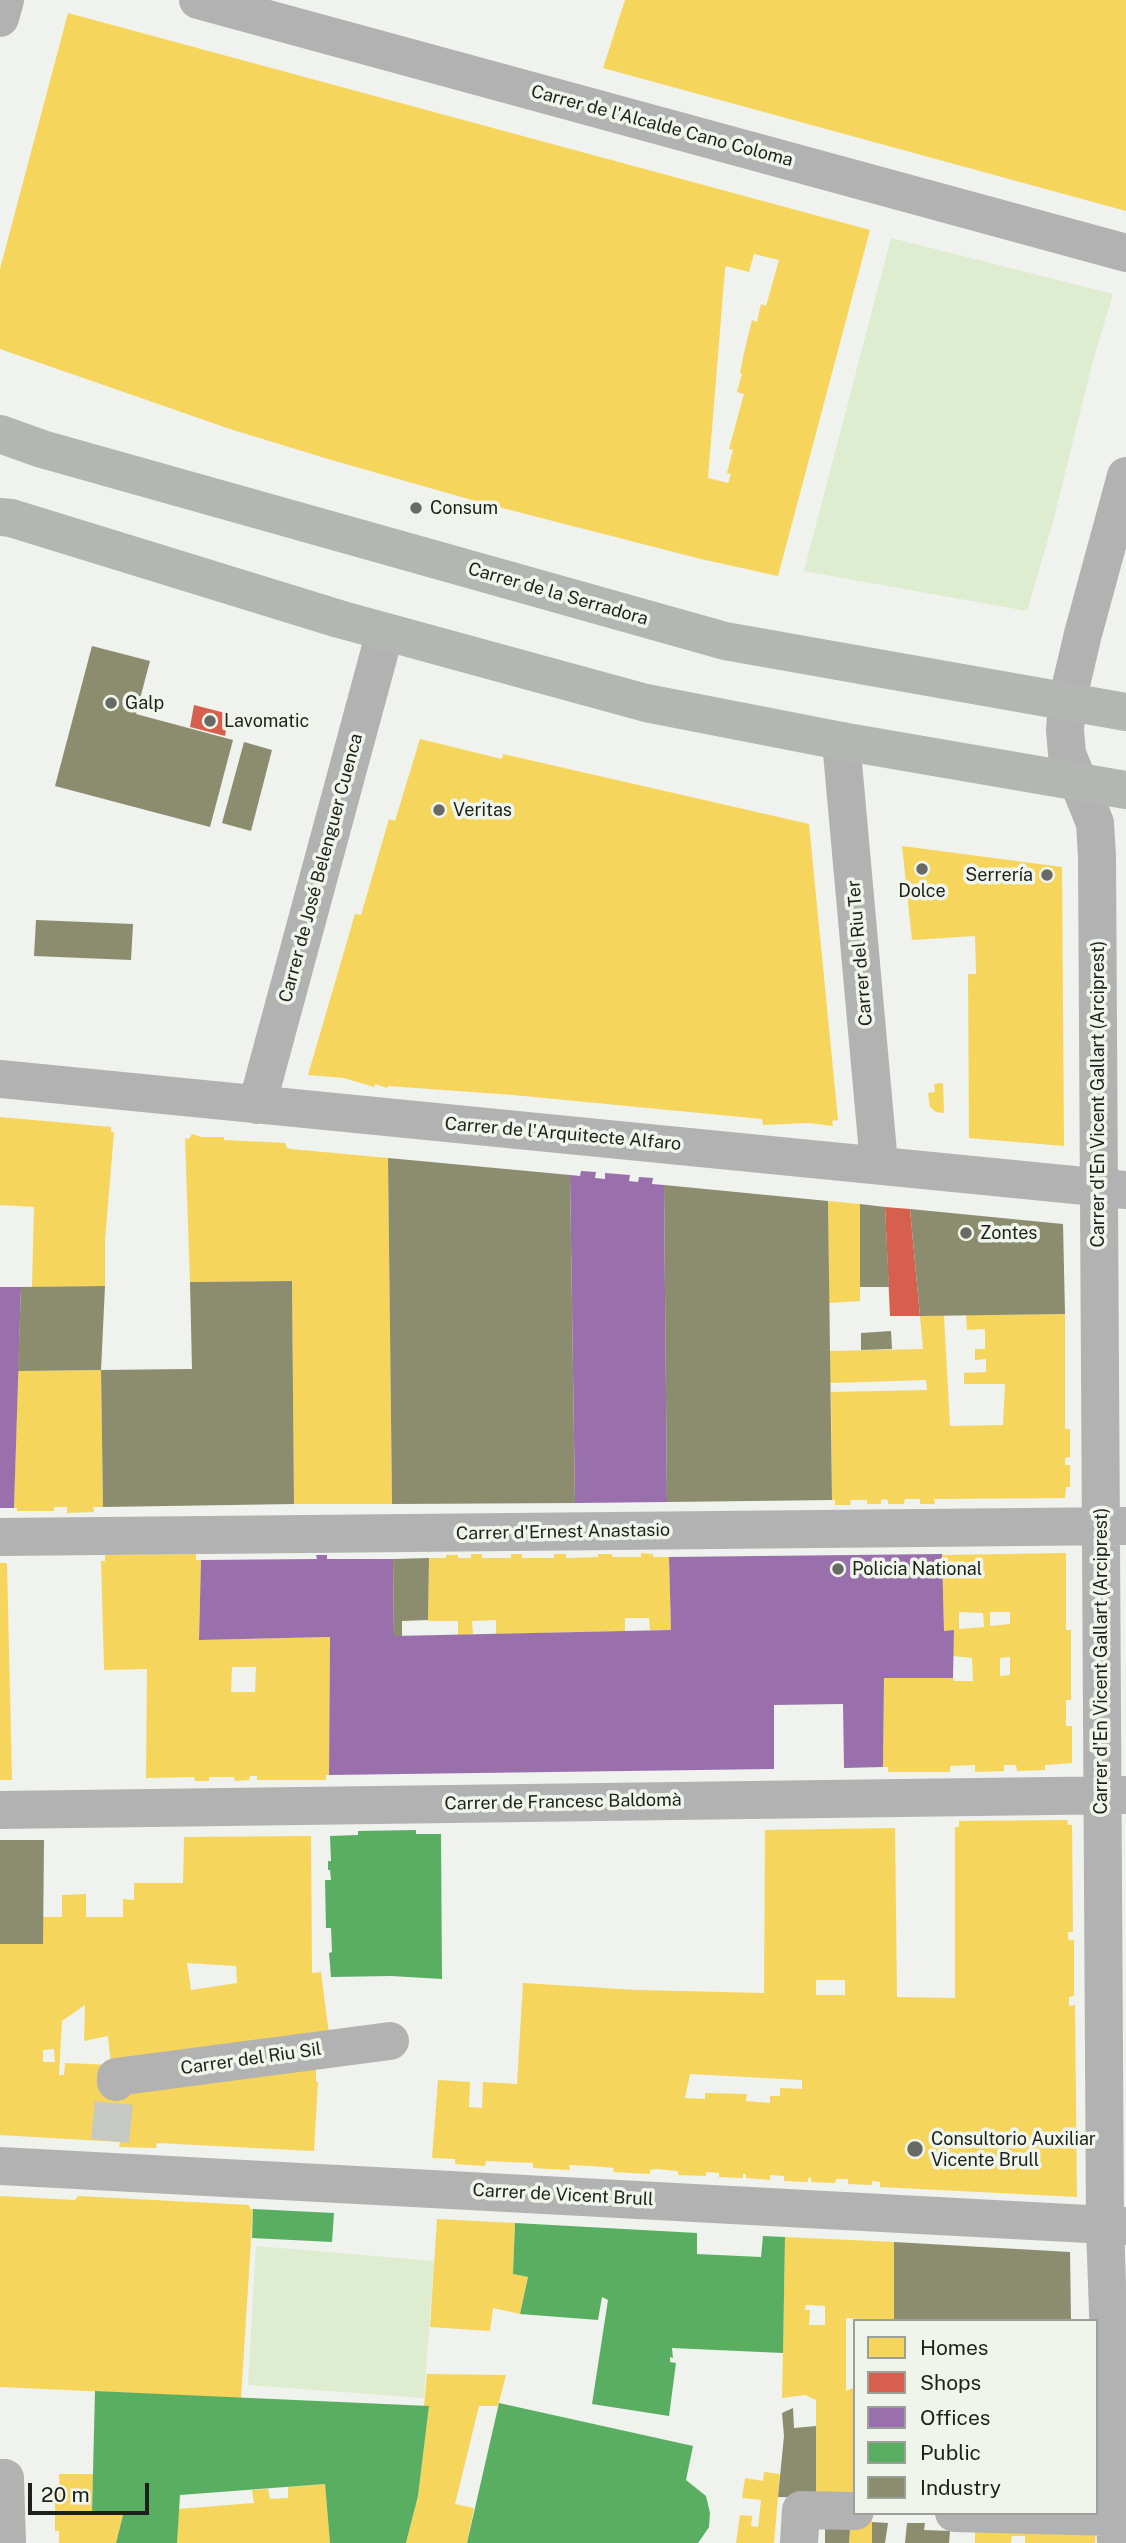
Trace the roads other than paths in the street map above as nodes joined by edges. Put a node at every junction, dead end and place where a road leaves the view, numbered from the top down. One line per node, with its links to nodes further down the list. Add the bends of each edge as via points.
1 (5, 0): 3 (street)
2 (198, 0): 4 (street, Carrer de l'Alcalde Cano Coloma)
3 (0, 18)
4 (1126, 253)
5 (0, 435): 9 (main road, Carrer de la Serradora, via 725,641)
6 (1126, 477): 9 (street, Carrer d'En Vicent Gallart (Arciprest))
7 (0, 517): 8 (main road)
8 (385, 632): 11 (main road, via 646,703); 15 (street, Carrer de José Belenguer Cuenca)
9 (1068, 702): 10 (main road, Carrer de la Serradora); 12 (street, Carrer d'En Vicent Gallart (Arciprest), via 1068,754)
10 (1126, 712)
11 (841, 741): 12 (main road); 16 (street, Carrer del Riu Ter)
12 (1079, 782): 13 (main road); 17 (street, Carrer d'En Vicent Gallart (Arciprest), via 1095,823)
13 (1126, 790)
14 (0, 1079): 15 (street, Carrer de l'Arquitecte Alfaro)
15 (257, 1105): 16 (street, Carrer de l'Arquitecte Alfaro)
16 (879, 1164): 17 (street, Carrer de l'Arquitecte Alfaro)
17 (1112, 1189): 18 (street, Carrer d'En Vicent Gallart (Arciprest))
18 (1113, 1527): 19 (street, Carrer d'Ernest Anastasio); 20 (street, Carrer d'En Vicent Gallart (Arciprest))
19 (0, 1537)
20 (1113, 1795): 21 (street, Carrer de Francesc Baldomà); 25 (street, Carrer d'En Vicent Gallart (Arciprest))
21 (0, 1810)
22 (390, 2041): 23 (street, Carrer del Riu Sil, via 117,2077)
23 (116, 2082)
24 (0, 2166): 25 (street, Carrer de Vicent Brull, via 108,2155)
25 (1115, 2226): 29 (street, Carrer d'En Vicent Gallart (Arciprest))
26 (0, 2477): 30 (street, via 5,2478)
27 (853, 2511): 31 (street, via 801,2510)
28 (973, 2515): 29 (street)
29 (1115, 2530)
30 (7, 2543)
31 (799, 2543)

